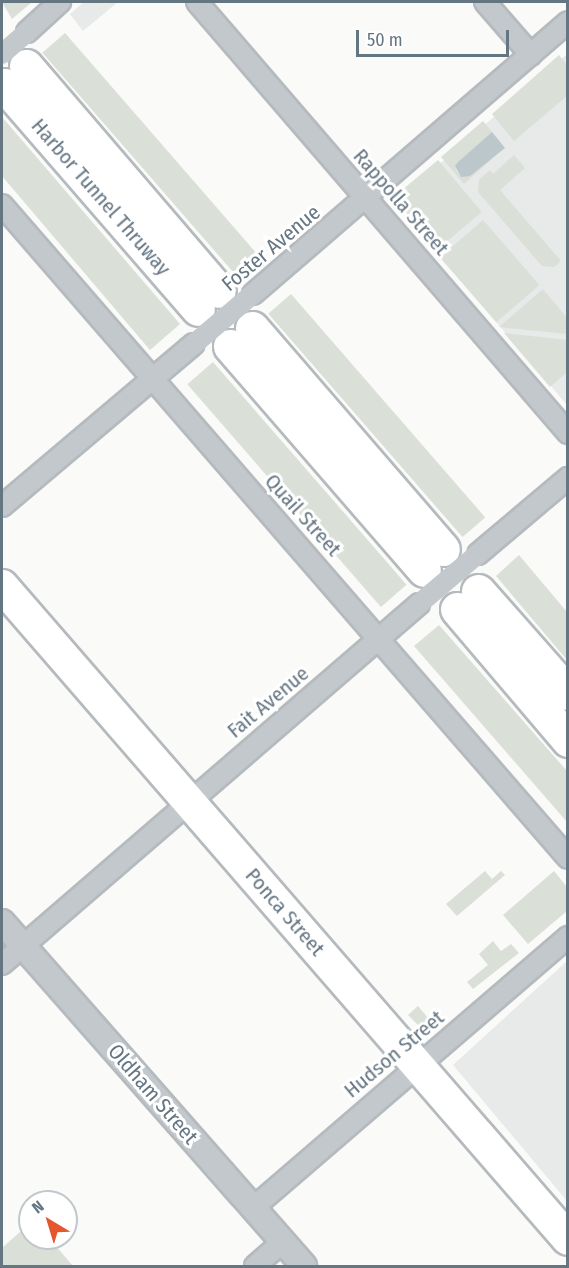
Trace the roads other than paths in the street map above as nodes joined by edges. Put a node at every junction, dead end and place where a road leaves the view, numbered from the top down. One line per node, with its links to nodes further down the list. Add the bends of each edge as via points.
1 (60, 2): 6 (street, bridge, via 27,32)
2 (197, 2): 7 (street, Rappolla Street)
3 (485, 2): 5 (street)
4 (567, 22): 5 (street, Foster Avenue)
5 (531, 54): 7 (street, Foster Avenue)
6 (11, 68): 9 (highway, Harbor Tunnel Thruway)
7 (366, 198): 11 (street, Foster Avenue, bridge); 12 (street, Rappolla Street)
8 (2, 206): 11 (street, Quail Street)
9 (209, 300)
10 (241, 337): 15 (highway)
11 (151, 381): 14 (street, Foster Avenue); 17 (street, Quail Street)
12 (567, 433)
13 (567, 478): 17 (street, Fait Avenue, bridge)
14 (2, 506)
15 (434, 560)
16 (2, 586): 20 (main road, Ponca Street)
17 (379, 638): 20 (street, Fait Avenue); 21 (street, Quail Street)
18 (567, 693): 19 (highway, via 467,600)
19 (567, 740)
20 (189, 801): 24 (street, Fait Avenue); 26 (main road, Ponca Street)
21 (567, 858)
22 (2, 922): 24 (street, Oldham Street)
23 (567, 937): 26 (street, Hudson Street)
24 (22, 946): 25 (street, Fait Avenue); 27 (street, Oldham Street)
25 (2, 964)
26 (417, 1067): 27 (street, Hudson Street); 28 (main road, Ponca Street)
27 (253, 1208): 29 (street, Oldham Street)
28 (567, 1239)
29 (283, 1242): 30 (street); 31 (street, Oldham Street)
30 (255, 1266)
31 (304, 1266)

